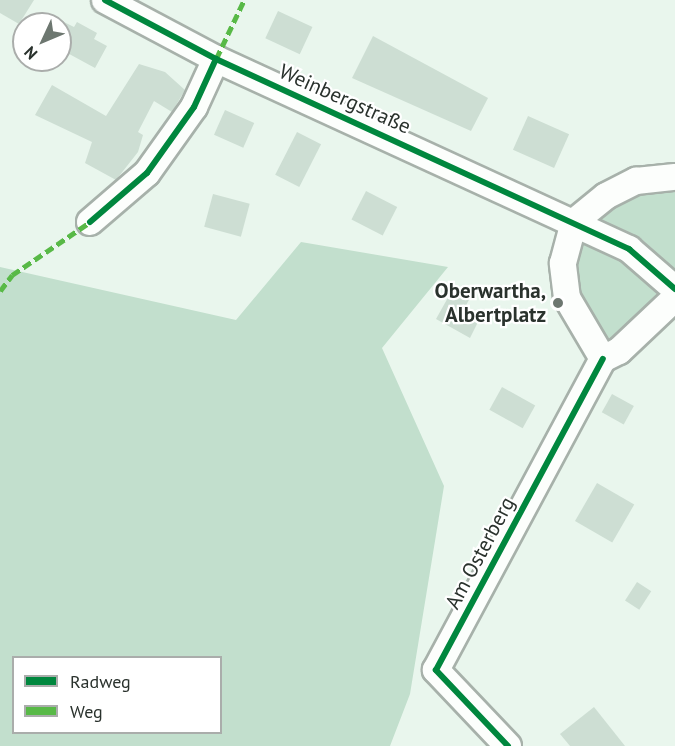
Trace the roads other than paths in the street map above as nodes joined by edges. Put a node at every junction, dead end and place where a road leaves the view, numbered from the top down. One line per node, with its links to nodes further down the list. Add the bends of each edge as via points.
1 (105, 0): 2 (street, Weinbergstraße)
2 (216, 58): 4 (street, via 194,107 147,173); 5 (street, Weinbergstraße)
3 (675, 177): 5 (street, via 636,181 606,196)
4 (90, 222)
5 (574, 222): 6 (street, Weinbergstraße, via 629,249); 8 (street, via 563,263 567,297)
6 (675, 289)
7 (675, 298): 8 (street, via 619,351)
8 (603, 359): 9 (street, Am Osterberg, via 436,670)
9 (507, 746)

